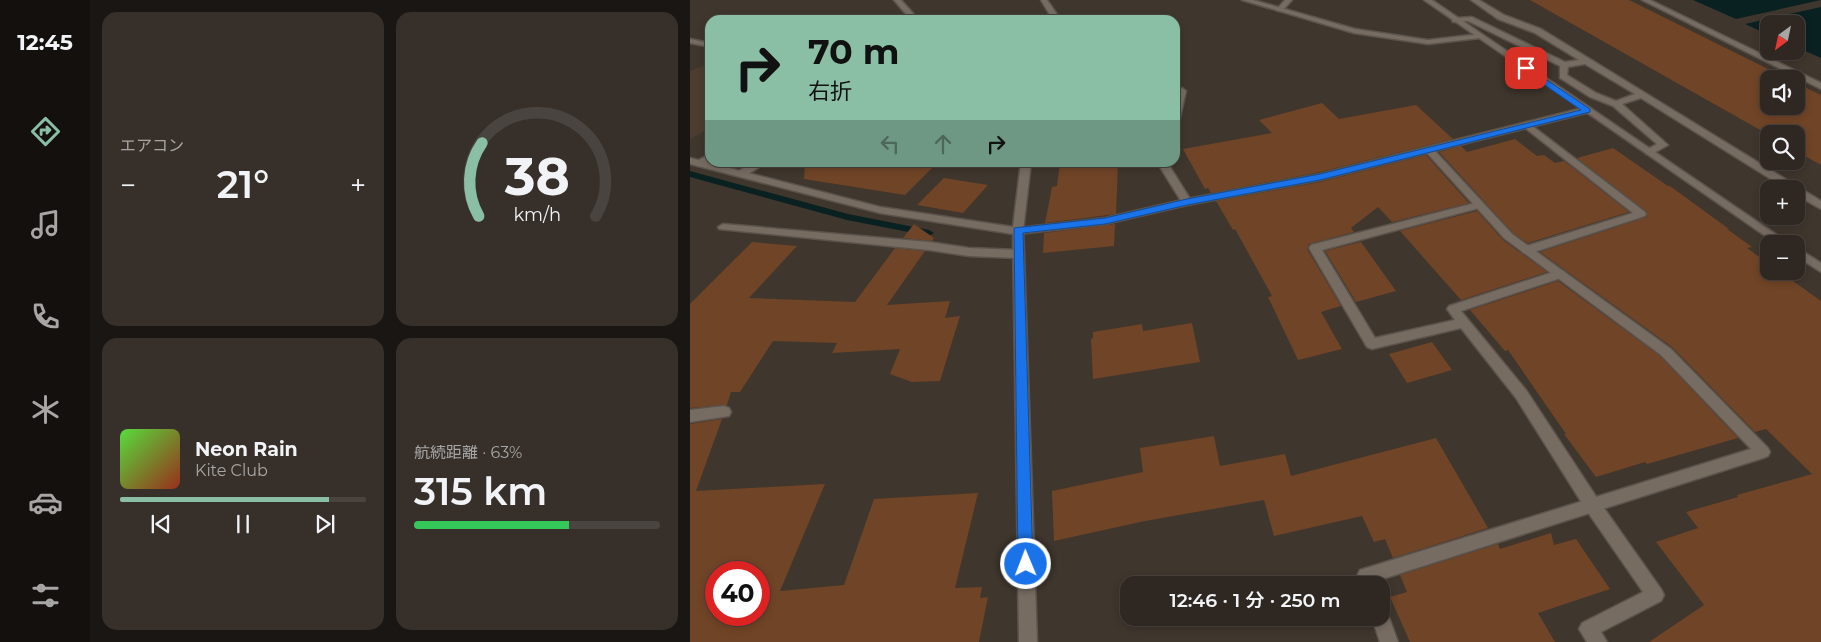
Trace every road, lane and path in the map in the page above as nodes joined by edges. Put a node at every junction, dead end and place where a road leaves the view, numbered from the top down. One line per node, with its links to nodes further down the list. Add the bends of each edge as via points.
1 (897, 0): 9 (street)
2 (1044, 0): 10 (street)
3 (1245, 0): 8 (street)
4 (1289, 0): 8 (street)
5 (1427, 0): 11 (street)
6 (1474, 0): 15 (street, via 1501,17 1538,31)
7 (1645, 0): 17 (street)
8 (1280, 10): 12 (street, via 1354,31 1428,42)
9 (910, 15)
10 (1053, 15)
11 (1456, 20): 12 (street); 16 (street, via 1469,19)
12 (1480, 36): 22 (street)
13 (690, 41): 14 (street)
14 (705, 44)
15 (1587, 61): 16 (street); 19 (street)
16 (1564, 65): 21 (street, via 1564,76 1593,95)
17 (1821, 85)
18 (1182, 92): 20 (street)
19 (1643, 95): 21 (street, via 1626,98); 31 (street)
20 (1180, 101)
21 (1616, 104): 25 (street, via 1663,145)
22 (1587, 110): 23 (street); 25 (street)
23 (1527, 125): 24 (street); 39 (street, via 1641,214)
24 (1428, 150): 33 (street, via 1320,177); 34 (street)
25 (1649, 152): 38 (street)
26 (714, 167): 30 (street)
27 (753, 167): 30 (street)
28 (1025, 167): 37 (street)
29 (1165, 167): 33 (street)
30 (741, 174): 37 (street, via 880,210)
31 (1779, 180)
32 (1805, 196): 35 (street)
33 (1187, 202): 37 (street, via 1105,221)
34 (1479, 205): 39 (street); 44 (street, via 1315,248 1372,344)
35 (1821, 206)
36 (723, 227): 40 (street)
37 (1018, 230): 40 (street)
38 (1772, 235)
39 (1526, 250): 43 (street)
40 (1018, 254): 50 (street)
41 (1805, 257): 42 (street)
42 (1821, 268)
43 (1560, 274): 44 (street, via 1453,310); 47 (street, via 1666,352 1763,452)
44 (1462, 323): 47 (street, via 1521,394)
45 (724, 412): 46 (street)
46 (690, 416)
47 (1593, 506): 48 (street); 52 (street, via 1654,595 1588,629)
48 (1366, 576)
49 (1384, 626): 51 (street)
50 (1028, 642)
51 (1390, 642)
52 (1598, 642)

